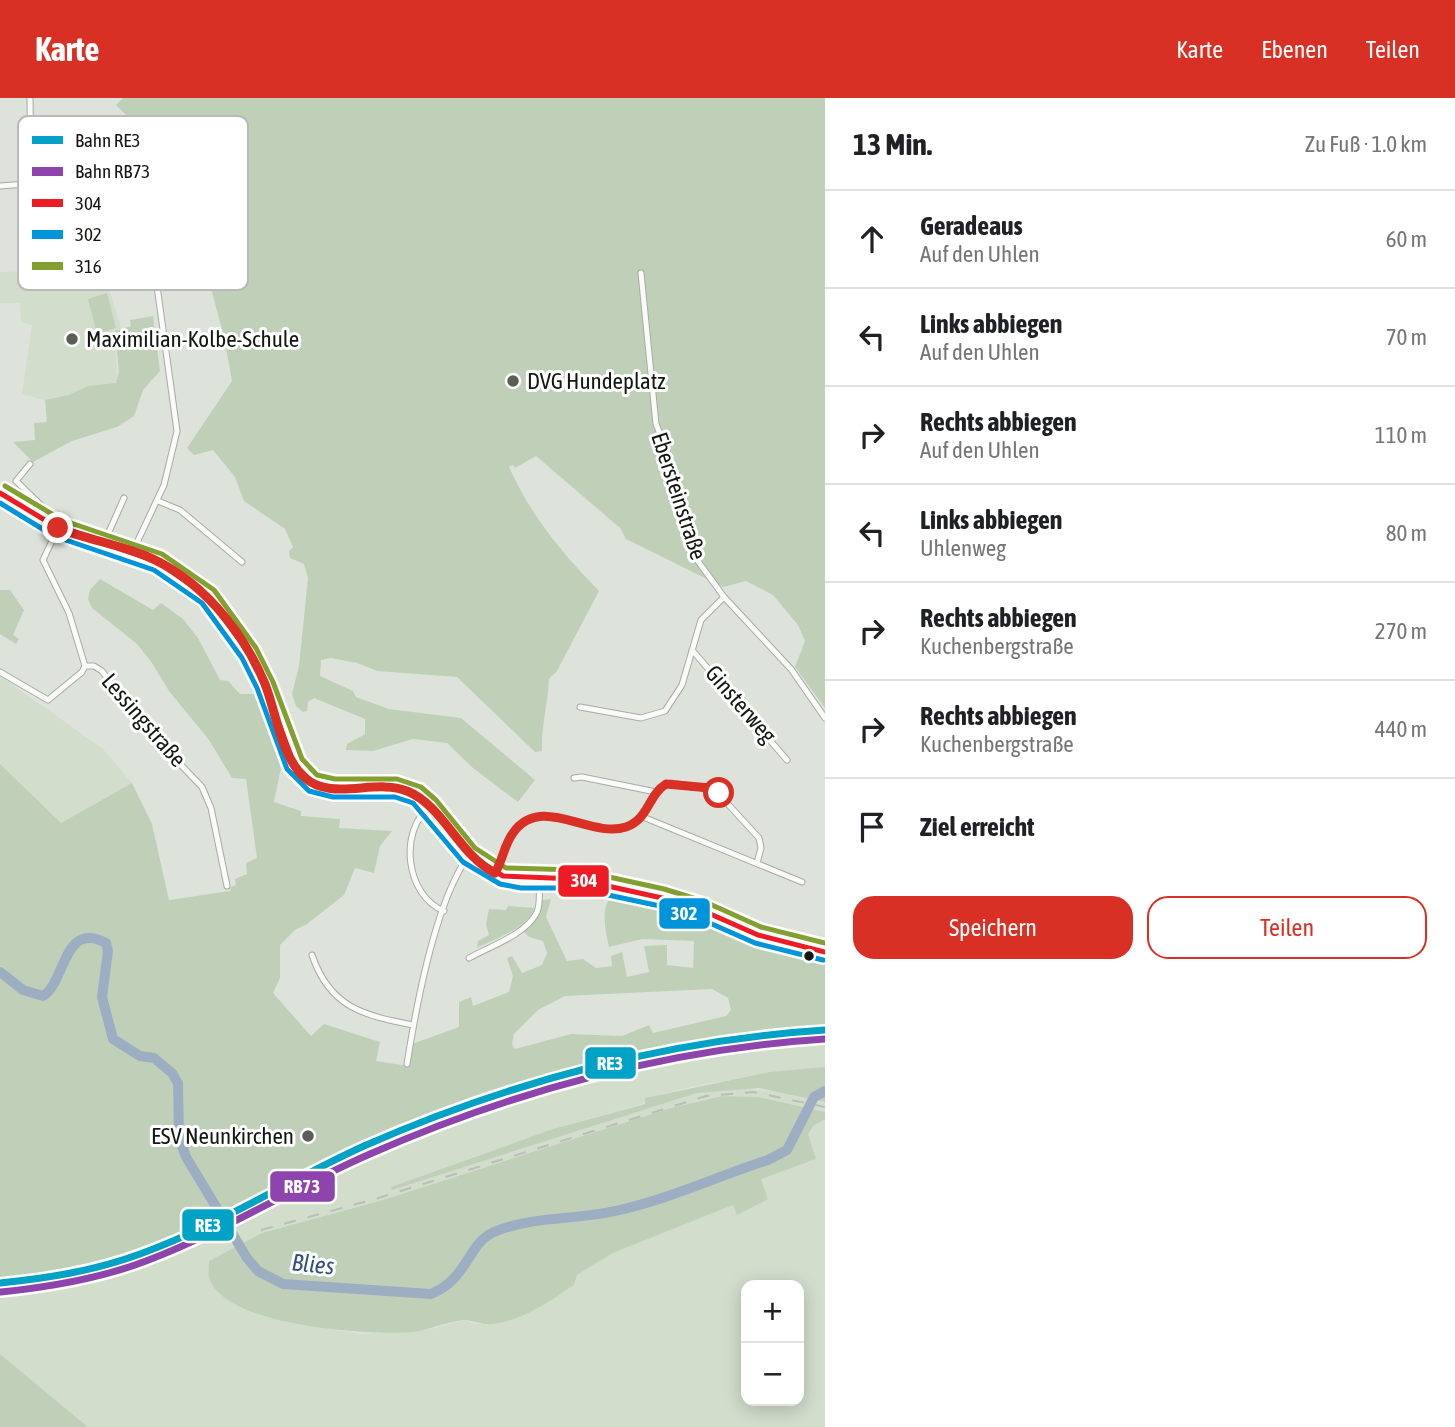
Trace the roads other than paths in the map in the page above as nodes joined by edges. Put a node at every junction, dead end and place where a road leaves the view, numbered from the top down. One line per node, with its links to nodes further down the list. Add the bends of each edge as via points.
1 (30, 98): 2 (street)
2 (30, 116)
3 (18, 185): 4 (street)
4 (0, 186)
5 (642, 273): 16 (street, Ebersteinstraße, via 656,424 695,557)
6 (158, 290): 10 (street, via 177,424)
7 (30, 464): 11 (street, via 16,481 43,507)
8 (0, 492): 11 (main road)
9 (124, 498): 13 (street)
10 (158, 501): 14 (street); 15 (street, via 180,510)
11 (39, 515): 12 (main road)
12 (58, 528): 13 (main road); 18 (street, Lessingstraße, via 44,565 69,613)
13 (104, 543): 14 (main road)
14 (133, 551): 25 (main road, via 188,581 227,621 256,666 303,776 327,787 403,789)
15 (242, 562)
16 (724, 597): 17 (street, via 701,620); 21 (street, Ebersteinstraße, via 790,669)
17 (692, 650): 20 (street, via 678,694 659,713 641,718); 22 (street, Ginsterweg)
18 (85, 666): 19 (street, via 48,700); 32 (street, Lessingstraße, via 102,671 136,718 202,787 211,808)
19 (0, 672)
20 (580, 707)
21 (825, 718)
22 (787, 760)
23 (574, 778): 24 (street)
24 (656, 792): 26 (street); 28 (street, via 671,783 719,793 759,838)
25 (430, 806): 27 (main road); 33 (street, via 410,845 409,863 425,898)
26 (643, 817): 28 (street); 29 (street, via 618,828 535,817 521,824 508,841)
27 (469, 855): 29 (main road); 33 (street)
28 (757, 863): 31 (street)
29 (495, 873): 30 (main road)
30 (539, 879): 34 (main road, via 585,881 662,898 758,935); 36 (street, via 534,917)
31 (802, 882)
32 (227, 886)
33 (444, 911): 37 (street, via 422,978)
34 (825, 952)
35 (312, 955): 37 (street, via 324,984 343,1003)
36 (469, 958)
37 (413, 1025): 38 (street)
38 (407, 1064)

